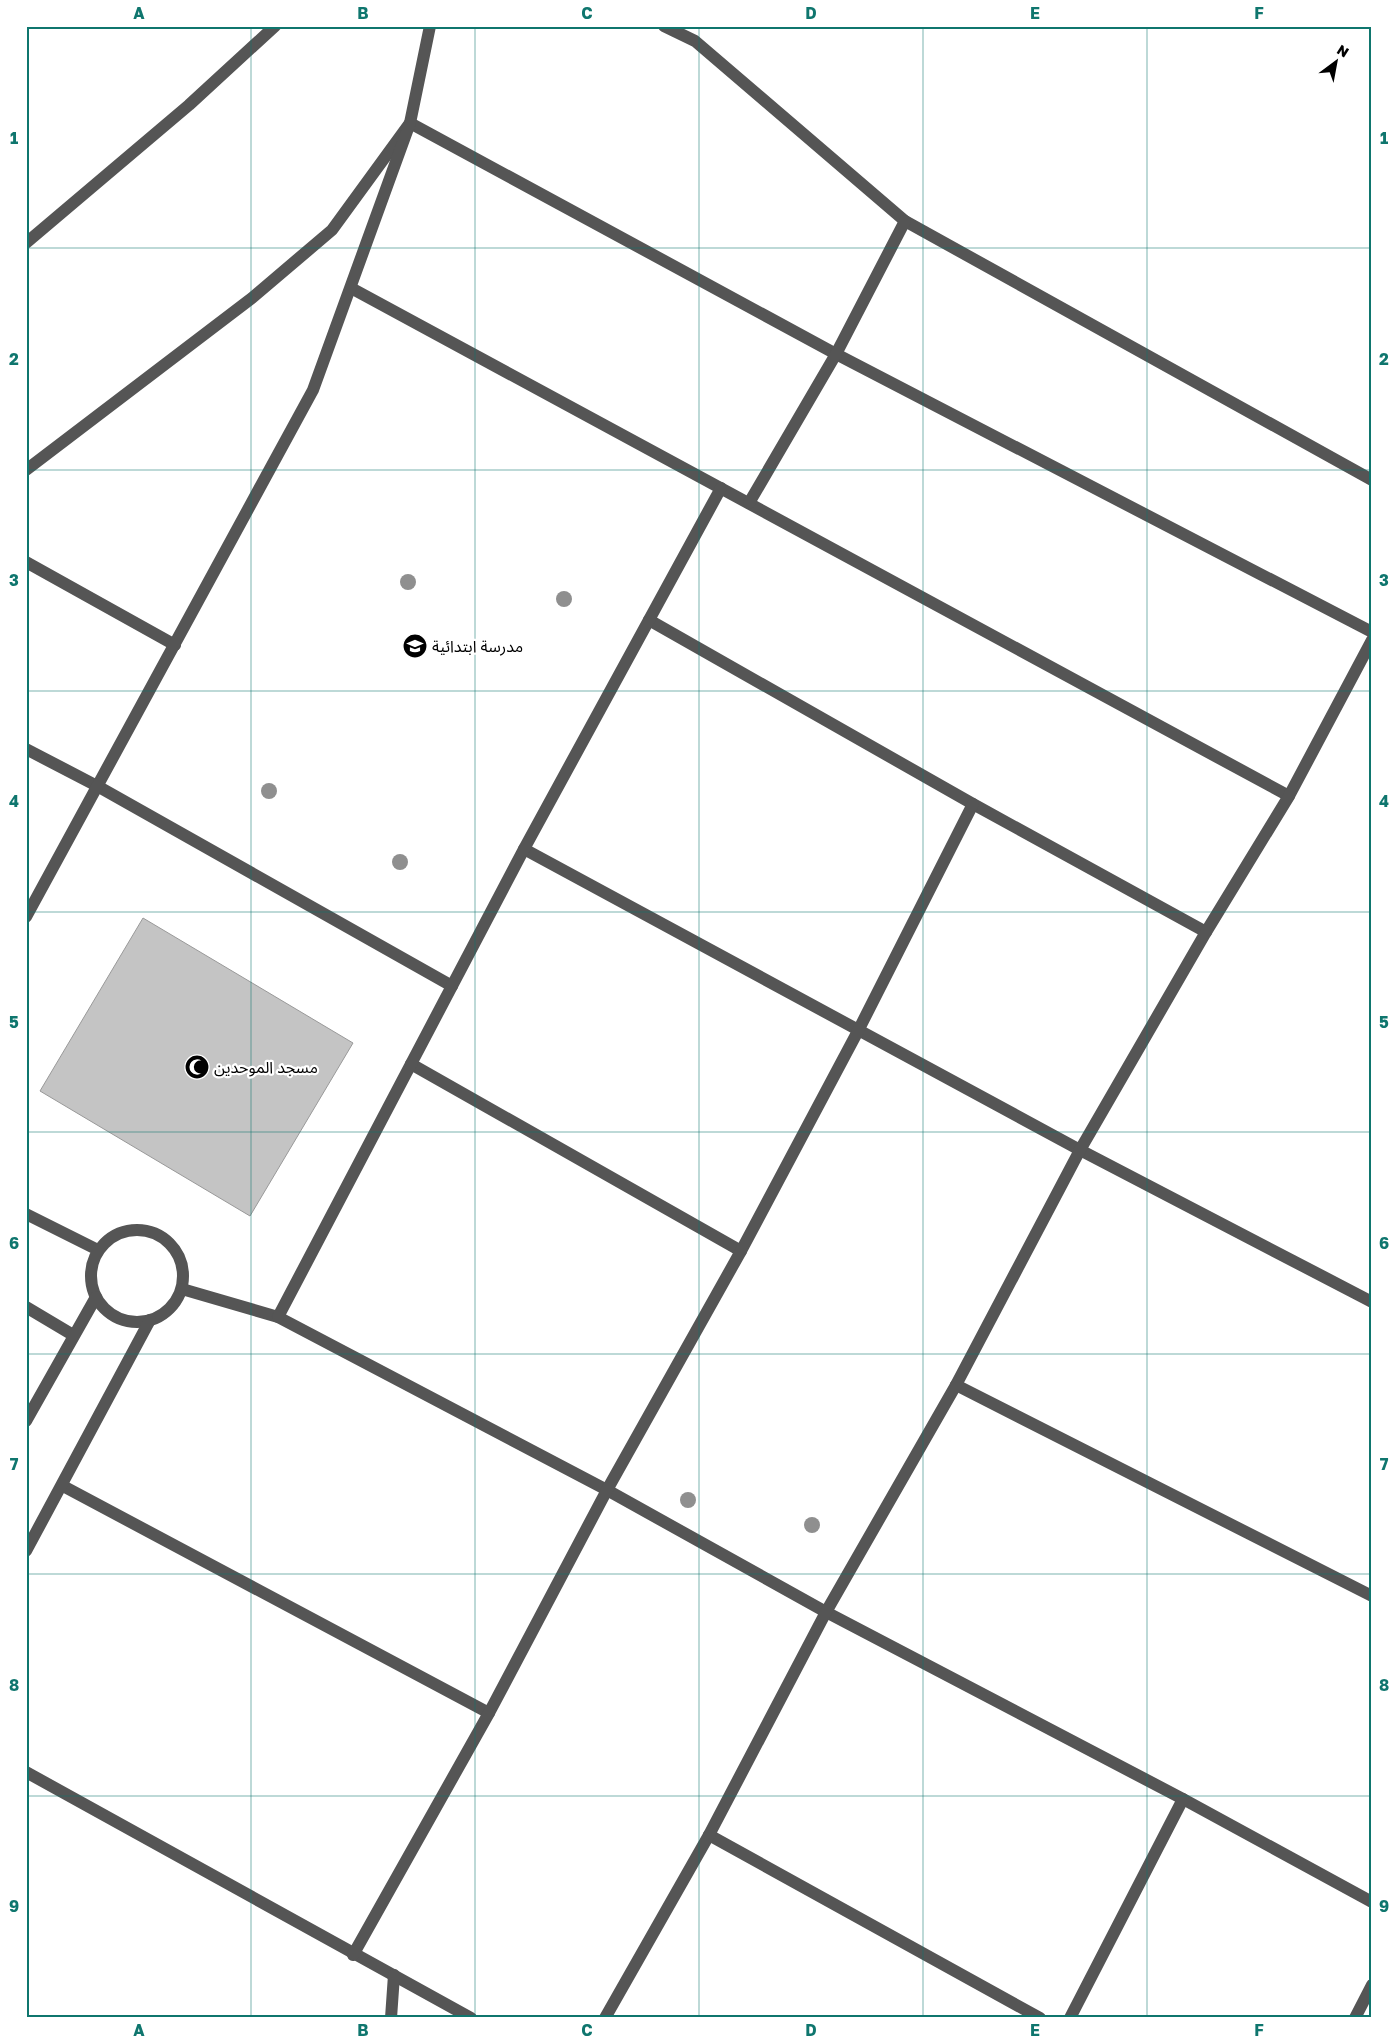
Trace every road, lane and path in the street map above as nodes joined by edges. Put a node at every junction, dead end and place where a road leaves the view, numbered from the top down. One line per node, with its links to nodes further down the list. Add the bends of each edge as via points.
1 (275, 26): 6 (street, via 190,105)
2 (430, 26): 4 (street)
3 (664, 26): 5 (street, via 695,41)
4 (410, 123): 7 (street); 8 (street); 9 (street, via 332,230 252,298)
5 (905, 221): 8 (street); 10 (street)
6 (26, 243)
7 (351, 288): 11 (street); 17 (street, via 313,390)
8 (836, 354): 12 (street); 15 (street)
9 (26, 470)
10 (1372, 480)
11 (721, 488): 12 (street); 14 (street)
12 (749, 503): 20 (street)
13 (26, 562): 17 (street)
14 (649, 620): 21 (street); 22 (street)
15 (1372, 632)
16 (1372, 640): 20 (street)
17 (175, 646): 19 (street)
18 (26, 748): 19 (street)
19 (99, 787): 23 (street); 25 (street)
20 (1289, 796): 24 (street)
21 (972, 804): 24 (street); 26 (street)
22 (524, 849): 25 (street); 26 (street)
23 (26, 917)
24 (1206, 932): 28 (street)
25 (452, 986): 27 (street)
26 (858, 1031): 28 (street); 31 (street)
27 (411, 1064): 31 (street); 36 (street)
28 (1080, 1150): 34 (street); 39 (street)
29 (26, 1214): 30 (street)
30 (98, 1250): 32 (street, via 121,1232 135,1229 163,1237 181,1260 184,1274); 33 (street, via 92,1265)
31 (741, 1251): 42 (street)
32 (182, 1289): 36 (street); 37 (street, via 164,1313)
33 (96, 1297): 37 (street, via 119,1318 134,1322); 38 (street)
34 (1372, 1302)
35 (26, 1307): 38 (street)
36 (278, 1317): 42 (street)
37 (150, 1320): 41 (street)
38 (73, 1335): 40 (street)
39 (956, 1385): 44 (street); 45 (street)
40 (26, 1421)
41 (63, 1486): 43 (street); 46 (street)
42 (607, 1490): 45 (street); 46 (street)
43 (26, 1551)
44 (1372, 1596)
45 (826, 1612): 48 (street); 49 (street)
46 (489, 1713): 51 (street)
47 (26, 1772): 51 (street)
48 (1183, 1799): 50 (street); 58 (street)
49 (709, 1836): 56 (street); 57 (street)
50 (1372, 1902)
51 (354, 1955): 52 (street)
52 (394, 1975): 54 (street); 55 (street)
53 (1372, 1985): 59 (street)
54 (391, 2018)
55 (471, 2018)
56 (605, 2018)
57 (1040, 2018)
58 (1070, 2018)
59 (1355, 2018)

